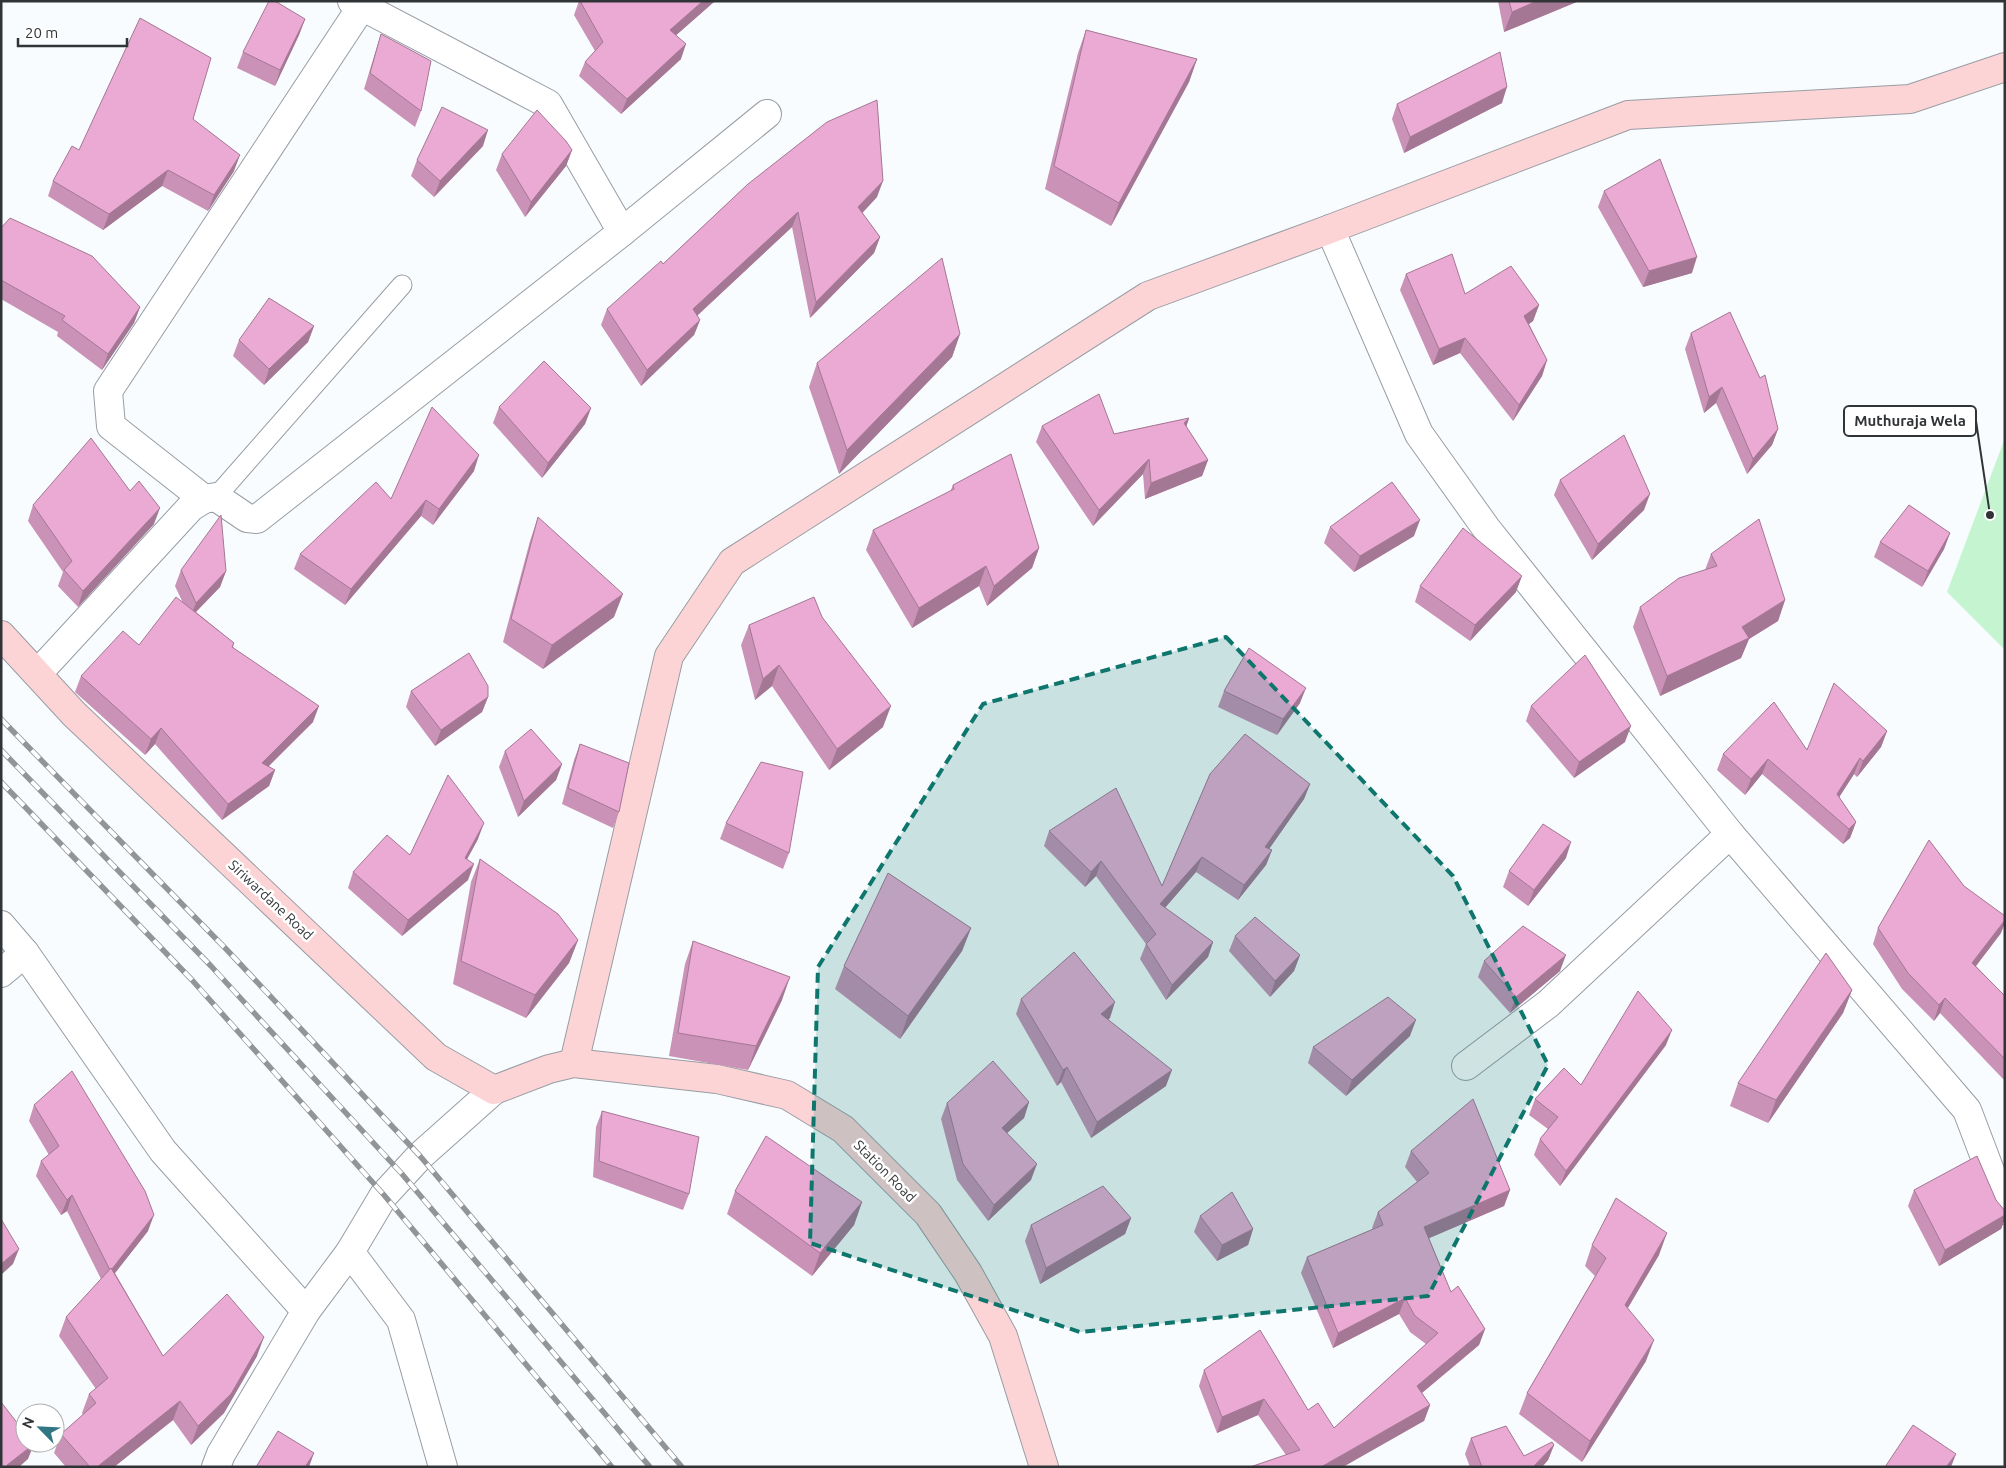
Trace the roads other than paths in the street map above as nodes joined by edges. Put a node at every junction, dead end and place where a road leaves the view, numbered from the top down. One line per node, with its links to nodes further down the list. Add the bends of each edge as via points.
1 (357, 4): 5 (street, via 548,104); 7 (street, via 108,391 111,426)
2 (2005, 67): 4 (street, via 1910,99 1628,115)
3 (767, 114): 5 (street)
4 (1330, 229): 10 (street, via 1419,434 1486,528); 14 (street, via 1148,296 732,562 669,656)
5 (622, 232): 7 (street, via 257,518 247,518)
6 (402, 284): 7 (lane)
7 (210, 498): 9 (street, via 191,507)
8 (1, 635): 9 (street, Siriwardane Road)
9 (38, 673): 16 (street, Siriwardane Road, via 74,714 436,1057)
10 (1730, 834): 15 (street, via 1548,1004); 17 (street, via 1967,1110)
11 (1, 924): 12 (street)
12 (25, 953): 13 (street); 19 (street, via 164,1151)
13 (1, 972)
14 (574, 1063): 16 (street); 22 (street, Station Road, via 717,1079 786,1095 843,1129 928,1214 968,1273 1003,1336)
15 (1466, 1066)
16 (494, 1090): 18 (street, via 402,1174 384,1195)
17 (2005, 1210)
18 (350, 1252): 19 (street); 21 (street, via 401,1320)
19 (306, 1311): 20 (street)
20 (216, 1467)
21 (443, 1467)
22 (1044, 1467)

